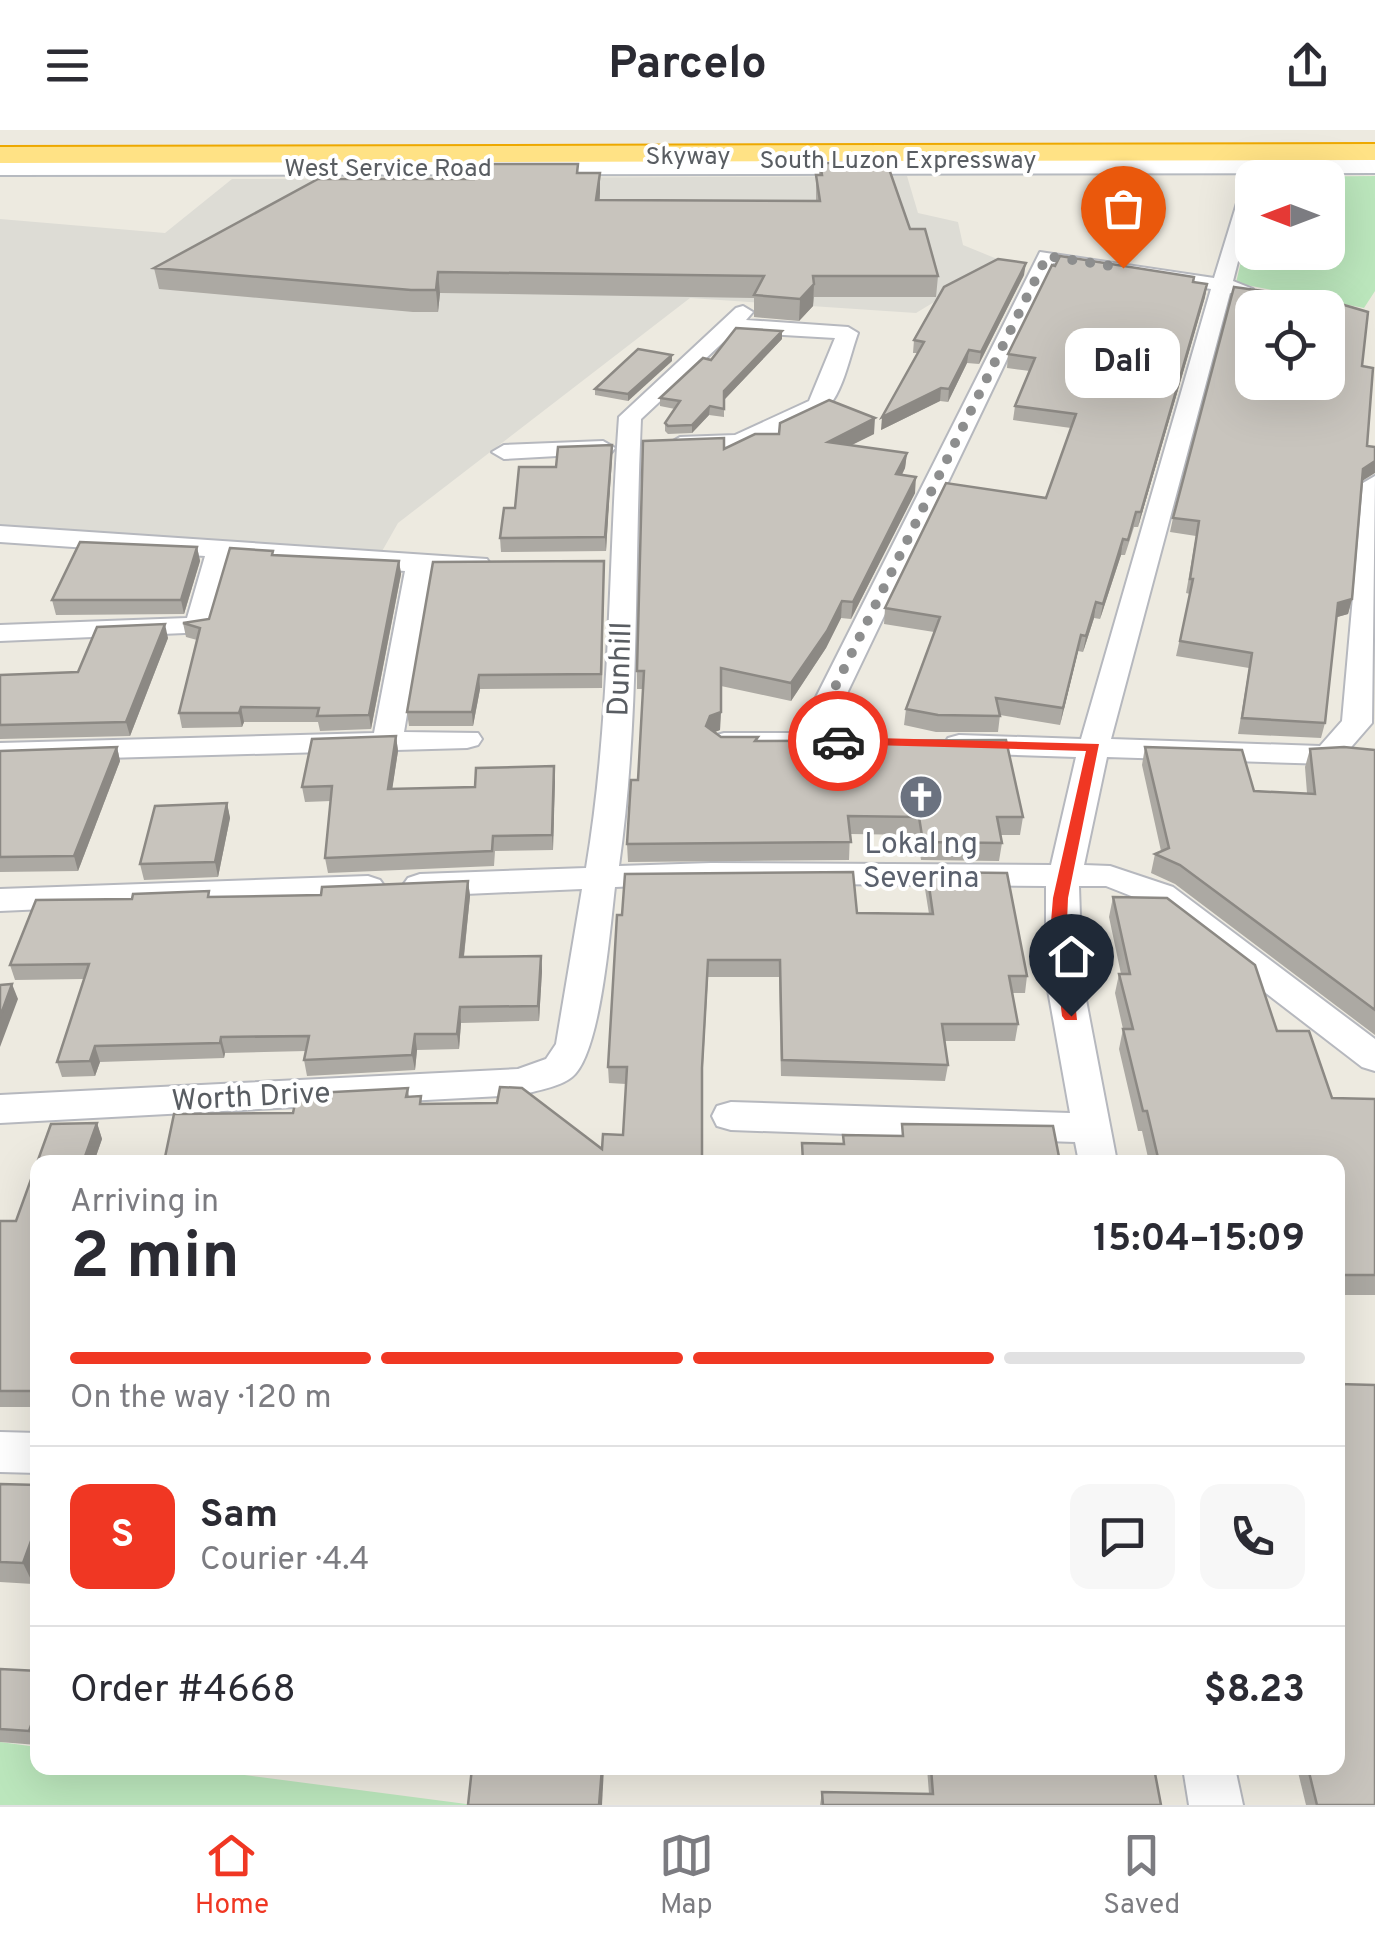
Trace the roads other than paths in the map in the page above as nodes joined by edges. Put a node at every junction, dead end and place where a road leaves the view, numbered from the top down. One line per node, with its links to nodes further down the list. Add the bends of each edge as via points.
1 (87, 133): 2 (main road); 3 (main road)
2 (1375, 133)
3 (0, 136)
4 (1375, 149): 5 (highway, South Luzon Expressway)
5 (0, 155): 8 (main road, West Service Road)
6 (1375, 166): 7 (main road, West Service Road)
7 (1345, 169)
8 (1235, 179)
9 (1235, 235): 10 (street)
10 (1224, 286): 11 (street); 22 (street, via 1047,256); 27 (street)
11 (1245, 290)
12 (646, 446): 12 (street, Dunhill, via 630,417 736,319 848,332 816,406 738,442); 13 (street); 30 (street, Dunhill, via 611,563 623,659)
13 (504, 452)
14 (1375, 482): 20 (street)
15 (0, 534): 16 (street)
16 (219, 551): 17 (street); 19 (street, via 198,626)
17 (419, 564): 18 (street); 23 (street)
18 (510, 564)
19 (0, 633)
20 (1366, 724): 27 (street, via 1328,755)
21 (467, 739): 23 (street)
22 (809, 740): 24 (street); 25 (street)
23 (386, 741): 28 (street)
24 (724, 742)
25 (899, 742)
26 (936, 743): 27 (street)
27 (1094, 746): 29 (street)
28 (0, 752)
29 (1064, 873): 30 (street); 32 (street, via 1110,876 1161,895); 36 (street, via 1064,979)
30 (599, 878): 31 (street); 33 (street, Dunhill, via 574,1044)
31 (0, 900)
32 (1375, 1058)
33 (559, 1068): 34 (street, Worth Drive, via 520,1082)
34 (0, 1108)
35 (731, 1116): 36 (street)
36 (1094, 1145)
37 (0, 1452): 38 (street)
38 (30, 1453)
39 (1210, 1775): 40 (street)
40 (1216, 1805)

